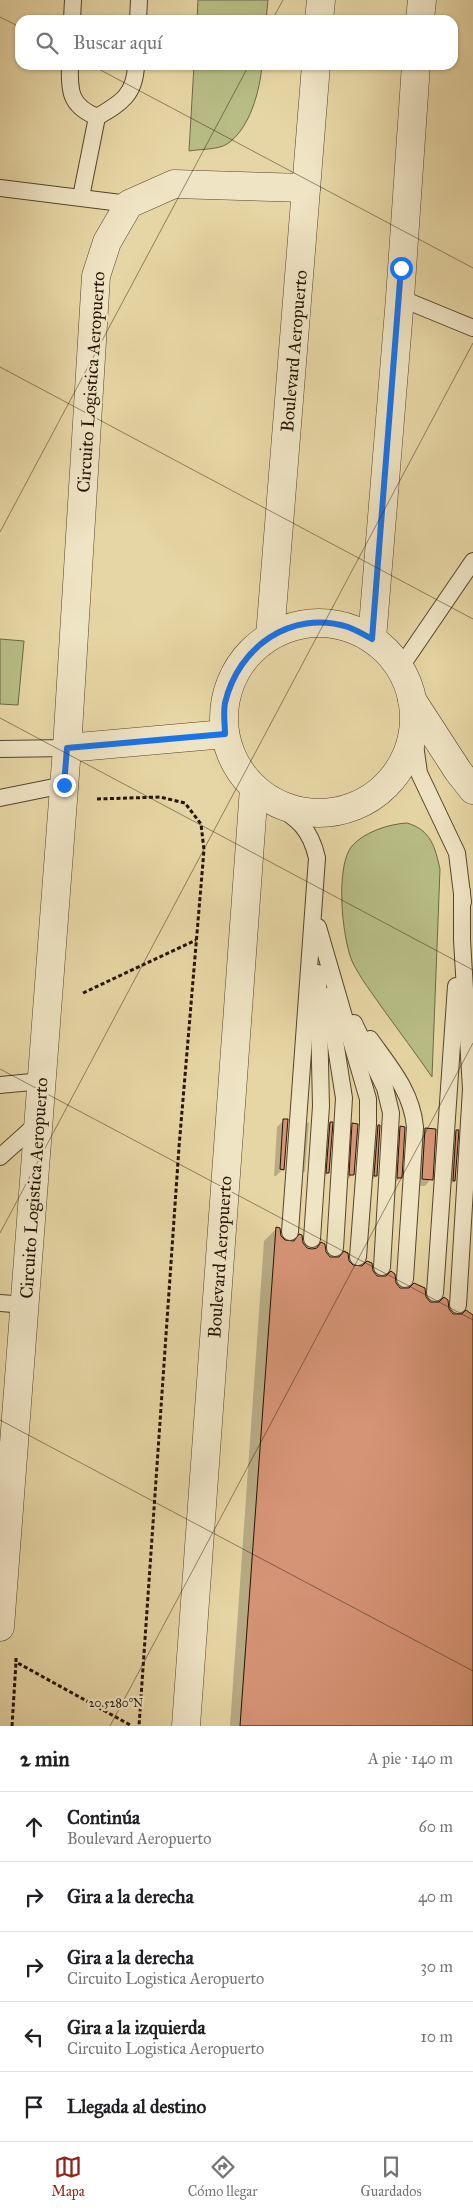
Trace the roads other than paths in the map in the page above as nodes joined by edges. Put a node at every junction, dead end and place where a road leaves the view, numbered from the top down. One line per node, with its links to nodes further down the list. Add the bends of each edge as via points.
1 (73, 0): 5 (lane)
2 (139, 0): 6 (lane)
3 (321, 0): 7 (street)
4 (422, 0): 8 (street)
5 (72, 15)
6 (138, 15)
7 (320, 15)
8 (420, 15)
9 (70, 70): 13 (lane, via 69,90 83,110)
10 (135, 70): 13 (lane, via 130,91 121,103)
11 (316, 70): 15 (street, Boulevard Aeropuerto)
12 (416, 70): 18 (street)
13 (97, 116): 16 (lane)
14 (0, 188): 16 (lane)
15 (306, 188): 17 (street, via 174,184); 21 (street, Boulevard Aeropuerto)
16 (81, 197): 17 (lane)
17 (129, 204): 27 (street, Circuito Logistica Aeropuerto, via 107,242 96,276)
18 (400, 298): 19 (lane); 22 (street)
19 (473, 328)
20 (473, 561): 23 (lane)
21 (270, 636): 22 (street, via 295,625 322,623 349,627); 26 (street, via 249,654 232,678 224,706)
22 (372, 639): 23 (street)
23 (400, 668): 24 (street)
24 (412, 700): 25 (street); 30 (street)
25 (413, 730): 31 (street, via 404,759 387,784 363,802 341,811 318,813 294,811); 34 (lane, via 419,772 458,853)
26 (225, 734): 27 (street); 31 (street, via 235,763)
27 (67, 748): 28 (lane); 29 (street, Circuito Logistica Aeropuerto)
28 (0, 749)
29 (64, 785): 32 (lane); 41 (street, Circuito Logistica Aeropuerto)
30 (473, 790)
31 (263, 795): 33 (lane, via 305,827 313,840 317,858); 56 (street, Boulevard Aeropuerto)
32 (0, 798)
33 (316, 886): 35 (lane); 45 (lane)
34 (462, 892): 36 (lane); 37 (lane); 39 (lane); 51 (lane); 53 (lane, via 462,949 471,1089)
35 (318, 927): 38 (lane); 46 (lane, via 321,1106); 47 (lane, via 344,1098)
36 (473, 936)
37 (473, 950)
38 (329, 969): 40 (lane); 48 (lane, via 368,1099)
39 (473, 981)
40 (344, 1002): 49 (lane, via 385,1088 391,1113); 50 (lane, via 404,1086 414,1111)
41 (42, 1081): 42 (lane); 43 (street, Circuito Logistica Aeropuerto)
42 (0, 1085)
43 (39, 1122): 44 (lane); 52 (street, Circuito Logistica Aeropuerto)
44 (0, 1157)
45 (290, 1232)
46 (312, 1239)
47 (335, 1248)
48 (358, 1257)
49 (382, 1267)
50 (405, 1279)
51 (435, 1293)
52 (12, 1304): 54 (street, Circuito Logistica Aeropuerto)
53 (458, 1305)
54 (6, 1467): 55 (street, Circuito Logistica Aeropuerto)
55 (0, 1628)
56 (186, 1726)

